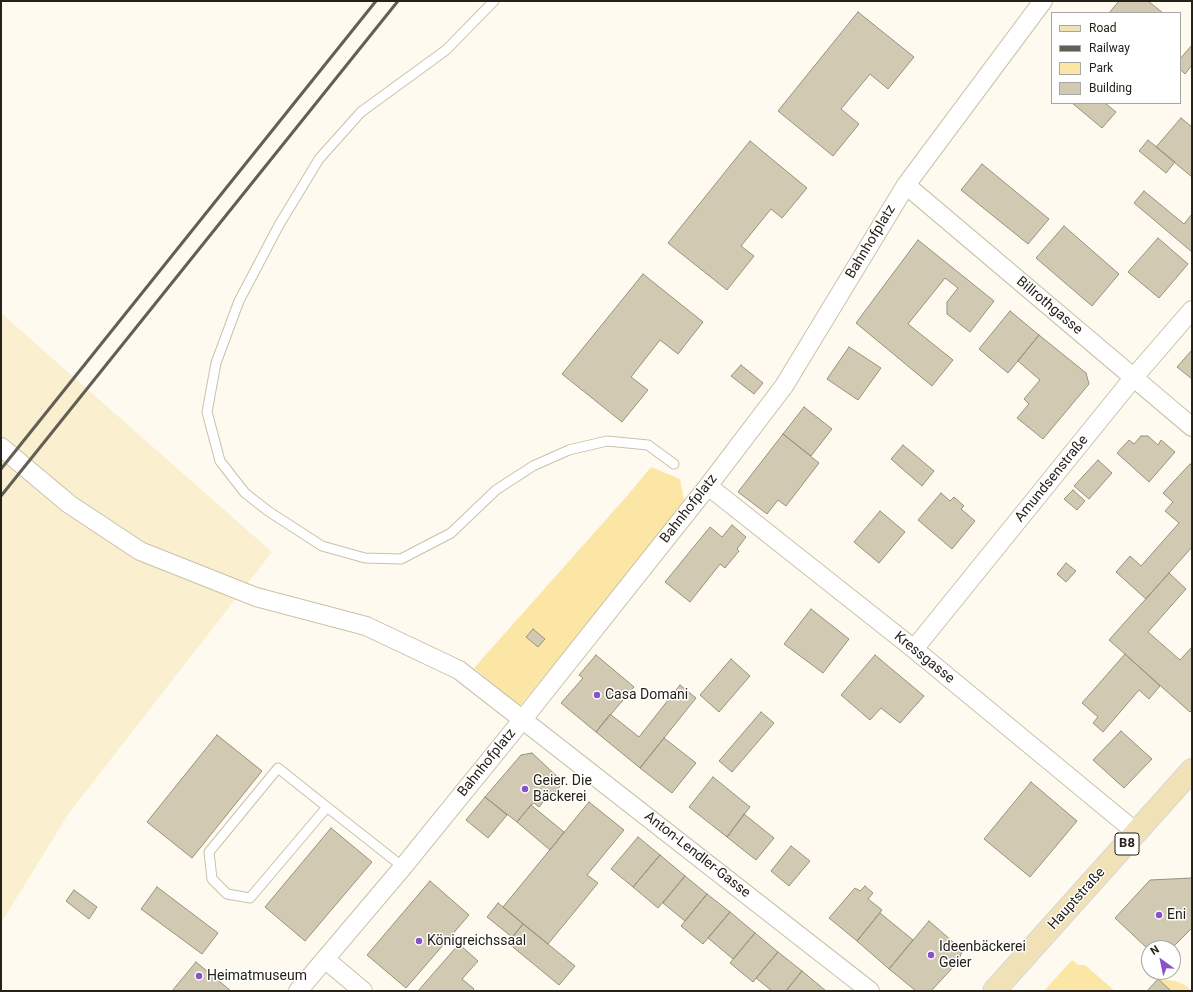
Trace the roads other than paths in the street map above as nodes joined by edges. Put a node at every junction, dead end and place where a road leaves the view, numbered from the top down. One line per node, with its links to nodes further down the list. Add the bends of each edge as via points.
1 (494, 1): 8 (lane, via 446,50 361,112 319,159 279,225 239,301 216,363 207,412 220,461 245,493 322,546 365,558 401,559 451,533 496,490 527,470 569,450 607,441 648,445)
2 (1043, 1): 3 (street, Bahnhofplatz)
3 (906, 185): 5 (street, Billrothgasse); 9 (street, Bahnhofplatz, via 784,386)
4 (1192, 310): 5 (street, Amundsenstraße)
5 (1134, 377): 6 (street, Billrothgasse); 10 (street, Amundsenstraße)
6 (1192, 427)
7 (1, 447): 11 (street, Anton-Lendler-Gasse, via 69,504 140,551 256,597 366,626 459,670)
8 (674, 464)
9 (708, 486): 10 (street, Kressgasse); 11 (street, Bahnhofplatz)
10 (914, 649): 14 (street, Kressgasse)
11 (523, 719): 15 (street, Bahnhofplatz); 19 (street, Anton-Lendler-Gasse)
12 (1189, 780): 14 (main road, Hauptstraße / B8)
13 (327, 807): 13 (lane, via 278,768 209,852 212,879 227,894 250,898); 15 (lane)
14 (1137, 833): 20 (main road, Hauptstraße / B8)
15 (403, 867): 16 (street, Bahnhofplatz)
16 (325, 959): 17 (street, Bahnhofplatz); 18 (street)
17 (298, 991)
18 (363, 991)
19 (870, 991)
20 (994, 991)

